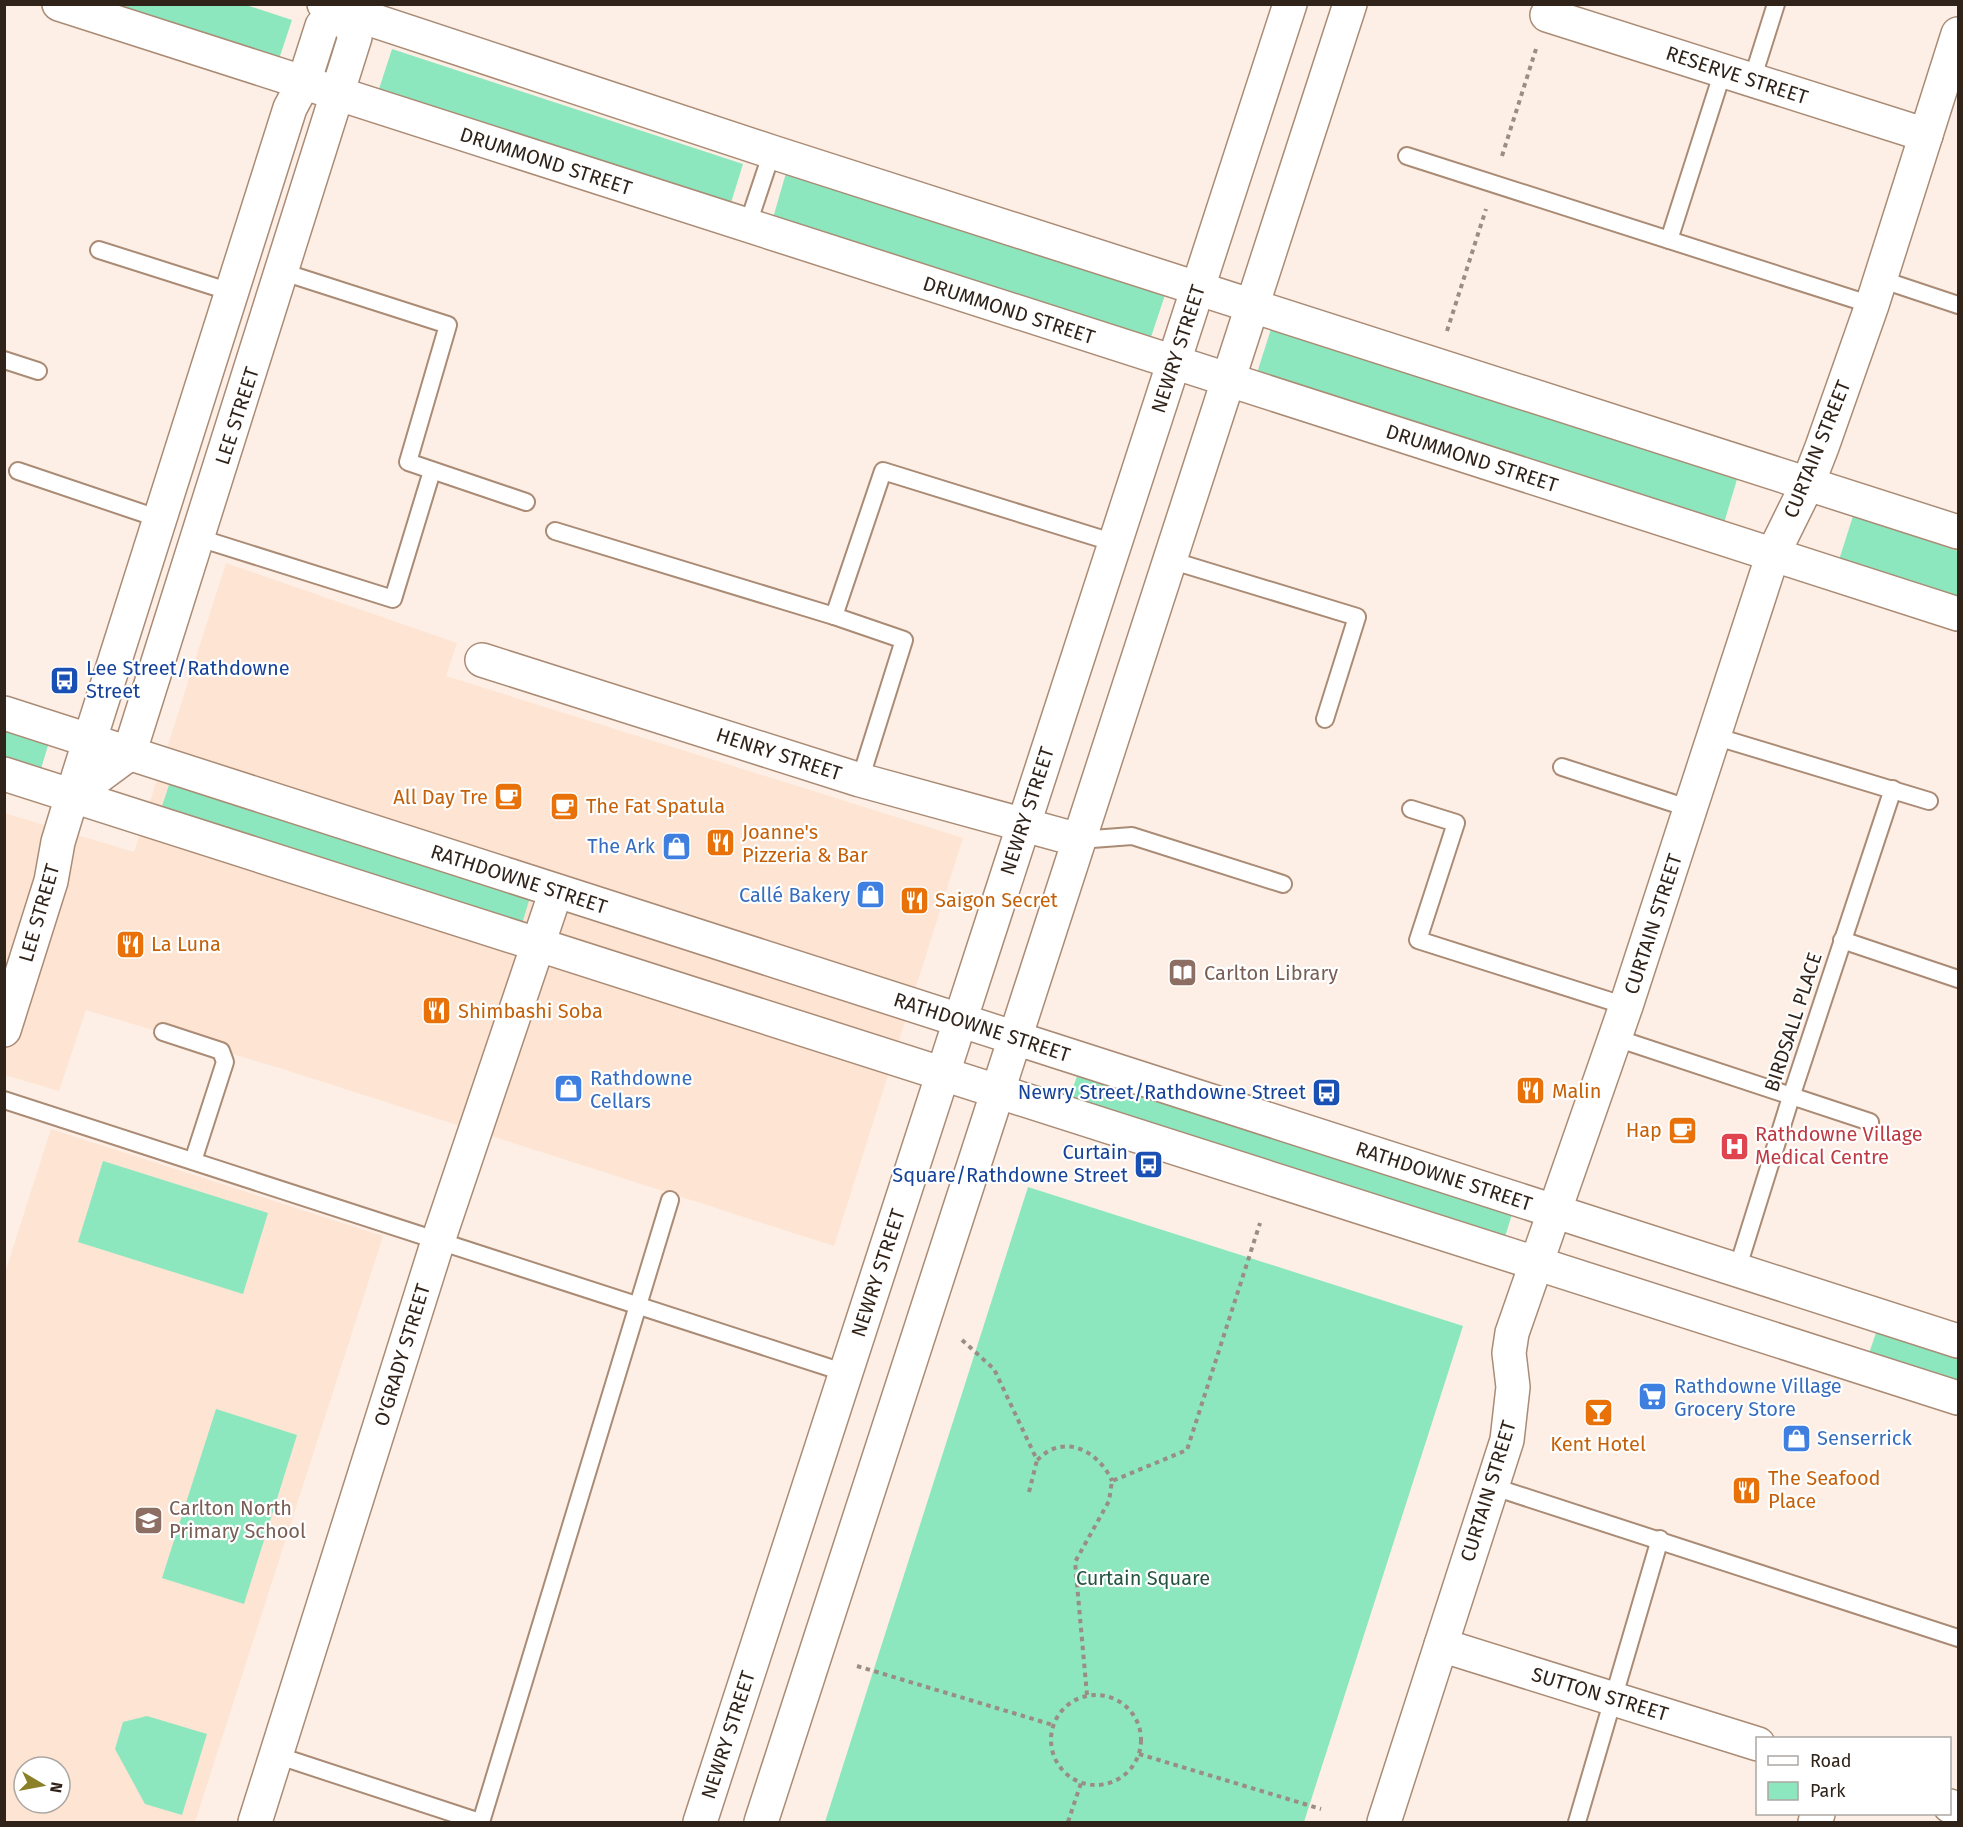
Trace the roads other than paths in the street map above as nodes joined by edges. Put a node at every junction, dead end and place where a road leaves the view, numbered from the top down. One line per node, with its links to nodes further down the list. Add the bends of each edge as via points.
1 (59, 4): 9 (street, DRUMMOND STREET)
2 (1290, 4): 18 (street, NEWRY STREET)
3 (1350, 4): 21 (street)
4 (1776, 4): 8 (lane)
5 (338, 7): 9 (street, LEE STREET, via 322,26); 10 (street, LEE STREET, via 356,38); 12 (street)
6 (1547, 15): 8 (street, RESERVE STREET)
7 (1959, 34): 11 (street, CURTAIN STREET)
8 (1738, 75): 11 (street, RESERVE STREET); 15 (lane)
9 (304, 82): 10 (street, DRUMMOND STREET); 19 (street, LEE STREET, via 290,108)
10 (339, 93): 14 (street, DRUMMOND STREET); 17 (street, LEE STREET)
11 (1926, 135): 20 (street, CURTAIN STREET)
12 (772, 152): 14 (lane); 18 (street)
13 (1407, 156): 15 (lane)
14 (747, 227): 24 (street, DRUMMOND STREET)
15 (1670, 240): 20 (lane)
16 (99, 250): 19 (lane)
17 (283, 272): 19 (street); 28 (lane, via 448,324 408,462); 34 (street, LEE STREET)
18 (1198, 287): 21 (street); 24 (street, NEWRY STREET)
19 (231, 292): 31 (street, LEE STREET)
20 (1876, 292): 22 (lane); 29 (street, CURTAIN STREET)
21 (1253, 304): 26 (street); 29 (street)
22 (1959, 305)
23 (4, 360): 25 (lane)
24 (1173, 363): 26 (street, DRUMMOND STREET); 35 (street, NEWRY STREET)
25 (38, 371)
26 (1228, 380): 36 (street, DRUMMOND STREET); 37 (street)
27 (18, 471): 31 (lane)
28 (432, 471): 30 (lane); 34 (lane, via 393,599)
29 (1808, 483): 33 (street); 36 (street, CURTAIN STREET)
30 (526, 502)
31 (159, 519): 34 (street); 44 (street, LEE STREET)
32 (555, 531): 39 (lane)
33 (1959, 532)
34 (199, 538): 45 (street, LEE STREET)
35 (1115, 543): 39 (lane, via 883,471); 54 (street, NEWRY STREET)
36 (1773, 554): 38 (street, DRUMMOND STREET); 43 (street, CURTAIN STREET)
37 (1170, 560): 42 (lane, via 1357,617); 55 (street)
38 (1959, 614)
39 (834, 616): 48 (lane, via 904,640)
40 (482, 660): 48 (street, HENRY STREET)
41 (4, 713): 44 (street, RATHDOWNE STREET)
42 (1325, 718)
43 (1714, 735): 49 (lane); 53 (street, CURTAIN STREET)
44 (89, 741): 45 (street, RATHDOWNE STREET); 50 (street, LEE STREET)
45 (129, 754): 50 (street); 57 (street, RATHDOWNE STREET)
46 (1562, 767): 53 (lane)
47 (4, 774): 50 (street)
48 (860, 780): 54 (street, HENRY STREET)
49 (1893, 789): 51 (lane); 58 (lane, BIRDSALL PLACE)
50 (72, 796): 59 (street); 63 (street, LEE STREET, via 51,881)
51 (1929, 801)
52 (1411, 809): 61 (lane, via 1456,823 1418,940)
53 (1691, 809): 61 (street, CURTAIN STREET)
54 (1022, 825): 55 (street, HENRY STREET); 62 (street, NEWRY STREET)
55 (1079, 840): 56 (lane, via 1132,837); 65 (street)
56 (1283, 884)
57 (556, 891): 59 (street, O'GRADY STREET); 62 (street, RATHDOWNE STREET)
58 (1842, 940): 60 (lane); 69 (lane, BIRDSALL PLACE)
59 (539, 946): 67 (street); 75 (street, O'GRADY STREET)
60 (1959, 979)
61 (1626, 1006): 66 (street, CURTAIN STREET)
62 (961, 1019): 65 (street, RATHDOWNE STREET); 67 (street, NEWRY STREET)
63 (4, 1030)
64 (163, 1032): 72 (lane, via 221,1051 225,1062)
65 (1016, 1037): 68 (street); 74 (street, RATHDOWNE STREET)
66 (1613, 1037): 69 (lane); 74 (street, CURTAIN STREET)
67 (942, 1073): 68 (street); 80 (street, NEWRY STREET)
68 (998, 1090): 76 (street); 92 (street)
69 (1791, 1097): 71 (lane); 77 (lane, BIRDSALL PLACE)
70 (4, 1100): 72 (lane)
71 (1870, 1122)
72 (193, 1161): 75 (lane)
73 (670, 1200): 78 (lane)
74 (1555, 1212): 76 (street, CURTAIN STREET); 77 (street, RATHDOWNE STREET)
75 (438, 1241): 78 (lane); 88 (street, O'GRADY STREET)
76 (1534, 1264): 81 (street); 82 (street, CURTAIN STREET, via 1512,1333 1512,1414)
77 (1737, 1270): 79 (street, RATHDOWNE STREET)
78 (640, 1304): 80 (lane); 90 (lane)
79 (1959, 1341)
80 (846, 1373): 91 (street, NEWRY STREET)
81 (1959, 1398)
82 (1491, 1486): 83 (lane); 85 (street, CURTAIN STREET)
83 (1659, 1539): 84 (lane); 86 (lane)
84 (1959, 1638)
85 (1441, 1645): 86 (street, SUTTON STREET); 93 (street, CURTAIN STREET)
86 (1614, 1698): 87 (street, SUTTON STREET); 94 (lane)
87 (1756, 1743)
88 (276, 1755): 89 (street, O'GRADY STREET); 90 (lane)
89 (255, 1822)
90 (480, 1822)
91 (700, 1822)
92 (761, 1822)
93 (1384, 1822)
94 (1577, 1822)

